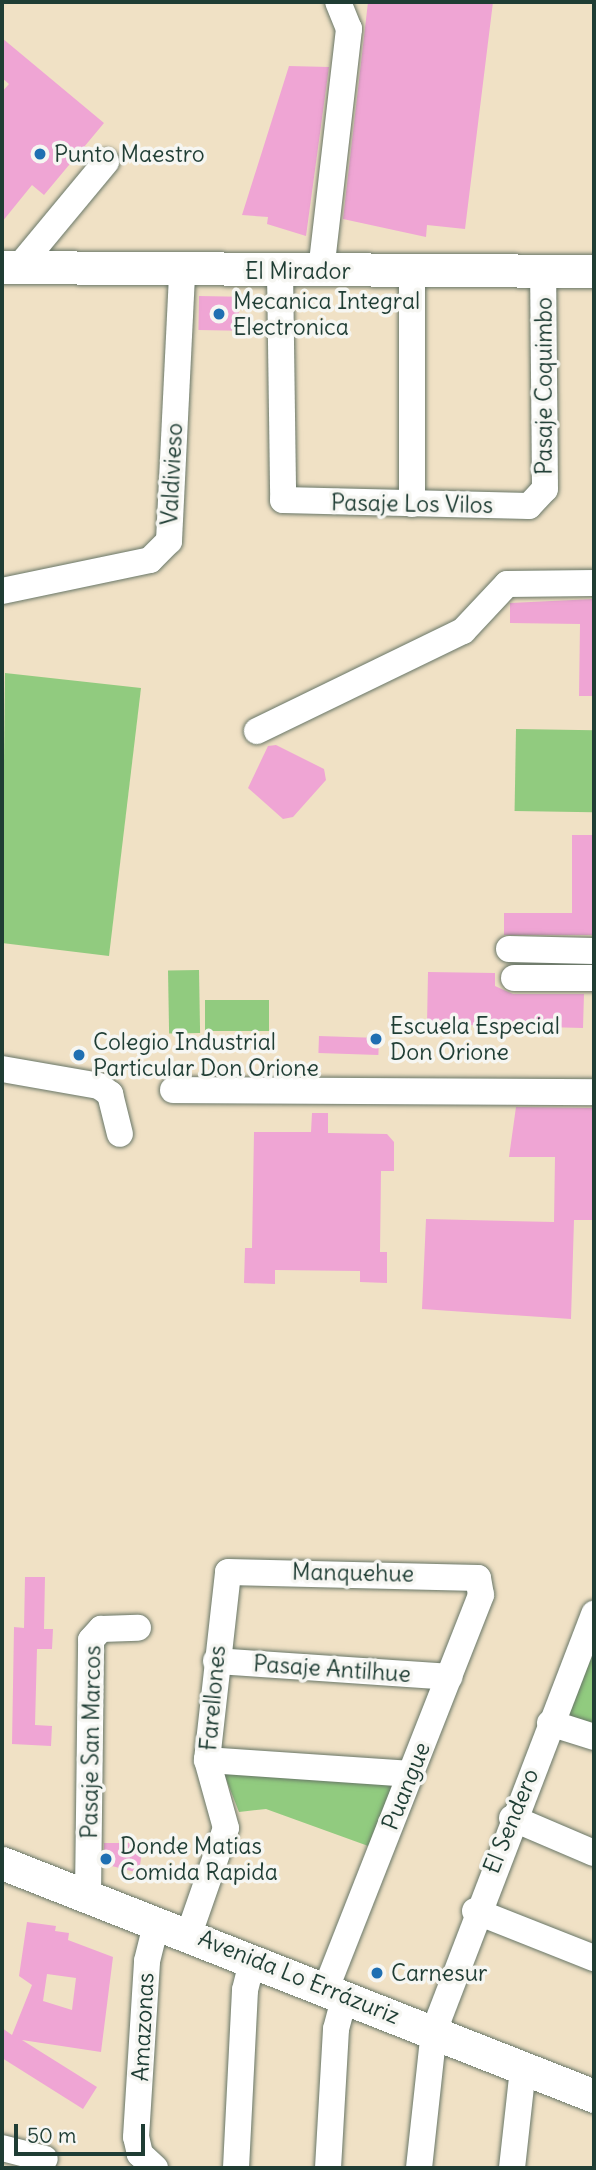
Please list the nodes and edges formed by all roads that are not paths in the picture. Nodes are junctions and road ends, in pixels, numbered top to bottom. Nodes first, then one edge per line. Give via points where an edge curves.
1 (338, 2) edge
2 (106, 162) dead end
3 (10, 268) edge
4 (182, 271) junction
5 (280, 271) junction
6 (321, 271) junction
7 (412, 271) junction
8 (543, 271) junction
9 (594, 271) edge
10 (540, 500) joint
11 (412, 504) junction
12 (594, 583) edge
13 (2, 591) edge
14 (257, 731) dead end
15 (509, 949) dead end
16 (594, 951) edge
17 (514, 978) dead end
18 (594, 978) edge
19 (2, 1069) edge
20 (173, 1090) dead end
21 (594, 1092) edge
22 (120, 1134) dead end
23 (225, 1578) joint
24 (482, 1583) joint
25 (594, 1614) edge
26 (138, 1628) dead end
27 (216, 1661) junction
28 (449, 1677) junction
29 (550, 1723) junction
30 (594, 1737) edge
31 (207, 1760) junction
32 (410, 1774) junction
33 (512, 1818) junction
34 (594, 1853) edge
35 (2, 1863) edge
36 (88, 1895) junction
37 (475, 1911) junction
38 (157, 1922) junction
39 (189, 1934) junction
40 (594, 1958) edge
41 (253, 1959) junction
42 (336, 1991) junction
43 (434, 2031) junction
44 (523, 2068) junction
45 (594, 2096) edge
46 (2, 2148) edge
47 (45, 2160) dead end
48 (155, 2168) edge
49 (236, 2168) edge
50 (328, 2168) edge
51 (419, 2168) edge
52 (512, 2168) edge

1 - 6 street via 349,29
2 - 3 street
3 - 4 main road, El Mirador
4 - 5 main road, El Mirador
4 - 13 street, Valdivieso via 169,541 150,560
5 - 6 main road, El Mirador
5 - 11 street, Pasaje Los Vilos via 284,500
6 - 7 main road, El Mirador
7 - 8 main road, El Mirador
7 - 11 street
8 - 9 main road, El Mirador
8 - 10 street, Pasaje Coquimbo via 545,489
10 - 11 street, Pasaje Los Vilos via 529,506
12 - 14 street via 507,584 463,631
15 - 16 street
17 - 18 street
19 - 22 street via 99,1086 110,1094
20 - 21 street
23 - 24 street, Manquehue via 235,1570 466,1575
23 - 27 street, Farellones
24 - 28 street, Puangue
25 - 29 street, El Sendero
26 - 36 street, Pasaje San Marcos via 101,1629 91,1640
27 - 28 street, Pasaje Antilhue
27 - 31 street, Farellones
28 - 32 street, Puangue
29 - 30 street
29 - 33 street, El Sendero
31 - 32 street
31 - 39 street, Farellones via 226,1828
32 - 42 street, Puangue
33 - 34 street
33 - 37 street, El Sendero
35 - 36 main road, Avenida Lo Errázuriz
36 - 38 main road, Avenida Lo Errázuriz
37 - 40 street
37 - 43 street, El Sendero
38 - 39 main road, Avenida Lo Errázuriz
38 - 48 street, Amazonas via 147,1961 136,2137 140,2154
39 - 41 main road, Avenida Lo Errázuriz
41 - 42 main road, Avenida Lo Errázuriz
41 - 49 street via 245,1990
42 - 43 main road, Avenida Lo Errázuriz
42 - 50 street, Puangue
43 - 44 main road, Avenida Lo Errázuriz
43 - 51 street, El Sendero
44 - 45 main road, Avenida Lo Errázuriz
44 - 52 street
46 - 47 street

